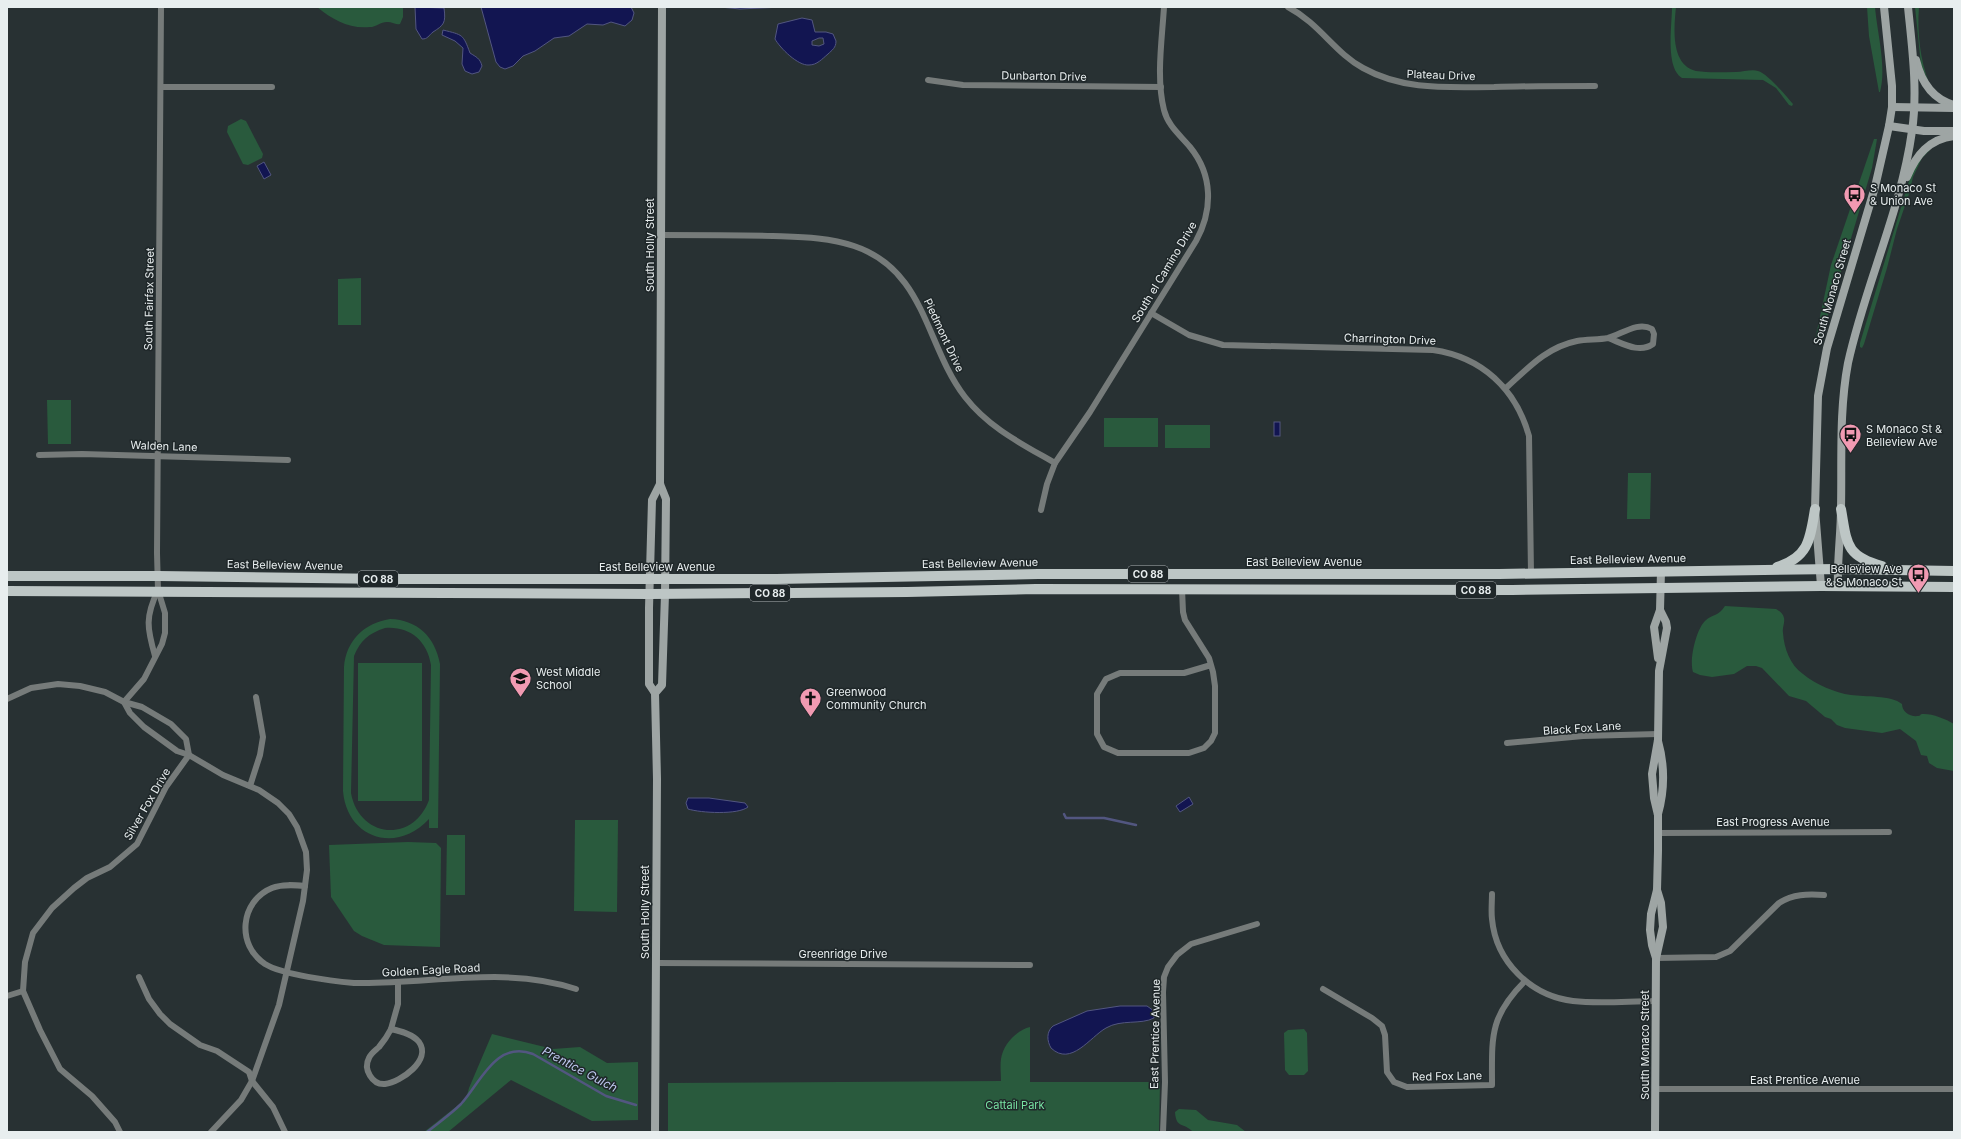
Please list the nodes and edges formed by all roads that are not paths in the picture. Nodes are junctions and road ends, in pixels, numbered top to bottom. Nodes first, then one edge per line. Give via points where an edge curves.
1 (161, 7) edge
2 (662, 7) edge
3 (1164, 7) edge
4 (1288, 7) edge
5 (1884, 7) edge
6 (1908, 7) edge
7 (1912, 48) junction
8 (928, 80) dead end
9 (1595, 86) dead end
10 (161, 87) junction
11 (272, 87) dead end
12 (1161, 87) junction
13 (1954, 105) edge
14 (1892, 107) junction
15 (1913, 108) junction
16 (1954, 108) edge
17 (1889, 126) junction
18 (1912, 129) junction
19 (1954, 131) edge
20 (1954, 136) edge
21 (1896, 204) junction
22 (661, 235) junction
23 (1151, 313) junction
24 (1608, 338) junction
25 (1506, 388) junction
26 (39, 455) dead end
27 (158, 456) junction
28 (288, 460) dead end
29 (1055, 463) junction
30 (660, 484) junction
31 (1816, 509) junction
32 (1841, 509) junction
33 (1040, 510) dead end
34 (1837, 569) junction
35 (1769, 570) junction
36 (1820, 570) junction
37 (1900, 570) junction
38 (1660, 571) junction
39 (1954, 571) edge
40 (1531, 573) junction
41 (7, 576) edge
42 (158, 576) junction
43 (650, 579) junction
44 (665, 579) junction
45 (1820, 586) junction
46 (1838, 586) junction
47 (1954, 587) edge
48 (1182, 589) junction
49 (1660, 589) junction
50 (7, 590) edge
51 (158, 590) junction
52 (650, 594) junction
53 (665, 594) junction
54 (1660, 610) junction
55 (155, 656) junction
56 (1211, 665) junction
57 (1659, 671) junction
58 (655, 692) junction
59 (256, 698) dead end
60 (7, 699) edge
61 (124, 702) junction
62 (1658, 737) junction
63 (1507, 743) dead end
64 (189, 755) junction
65 (250, 786) junction
66 (1658, 815) junction
67 (1889, 832) dead end
68 (1658, 833) junction
69 (305, 886) junction
70 (1657, 890) junction
71 (1492, 894) dead end
72 (1824, 895) dead end
73 (1257, 924) dead end
74 (1656, 958) junction
75 (656, 963) junction
76 (1030, 965) dead end
77 (287, 972) junction
78 (139, 977) dead end
79 (1525, 981) junction
80 (398, 982) junction
81 (576, 989) dead end
82 (1323, 989) dead end
83 (23, 991) junction
84 (7, 996) edge
85 (1656, 1001) junction
86 (391, 1029) junction
87 (252, 1081) junction
88 (1656, 1089) junction
89 (1954, 1089) edge
90 (120, 1132) edge
91 (211, 1132) edge
92 (285, 1132) edge
93 (655, 1132) edge
94 (1163, 1132) edge
95 (1655, 1132) edge

1 - 10 street, South Fairfax Street
2 - 22 street, South Holly Street
3 - 12 street, South el Camino Drive
4 - 9 street, Plateau Drive via 1316,25 1349,59 1392,81 1423,86
5 - 14 street, South Monaco Street via 1891,68
6 - 7 street
7 - 13 street via 1924,83 1935,95
7 - 15 street
8 - 12 street, Dunbarton Drive via 964,85
10 - 11 street
10 - 27 street, South Fairfax Street
12 - 23 street, South el Camino Drive via 1167,118 1197,157 1203,168 1209,195 1208,212 1202,230
14 - 15 street
14 - 17 street, South Monaco Street
15 - 16 street
15 - 18 street
17 - 18 street
17 - 31 street, South Monaco Street via 1875,187 1824,361 1816,422
18 - 19 street
18 - 21 street
20 - 21 street via 1934,142 1920,153
21 - 32 street via 1853,344 1845,382 1842,411
22 - 29 street, Piedmont Drive via 832,240 873,254 895,270 915,296 946,366 976,410 995,428
22 - 30 street, South Holly Street
23 - 25 street, Charrington Drive via 1189,335 1223,345 1448,352 1479,365
23 - 29 street, South el Camino Drive
24 - 24 street via 1643,348 1653,344 1654,334 1652,329 1641,326
24 - 25 street via 1577,341 1552,350 1541,356
25 - 40 street, Charrington Drive via 1520,410 1529,436
26 - 27 street, Walden Lane
27 - 28 street, Walden Lane
27 - 42 street, South Fairfax Street
29 - 33 street, South el Camino Drive
30 - 43 street, South Holly Street via 652,500
30 - 44 street, South Holly Street via 666,499
31 - 35 main road via 1810,538 1803,552 1792,562
31 - 36 street, South Monaco Street
32 - 34 street
32 - 37 main road via 1846,537 1853,552 1868,562
34 - 36 main road, East Belleview Avenue / CO 88
34 - 37 main road, East Belleview Avenue / CO 88
34 - 46 street
35 - 36 main road, East Belleview Avenue / CO 88
35 - 38 main road, East Belleview Avenue / CO 88
36 - 45 street, South Monaco Street
37 - 39 main road, East Belleview Avenue / CO 88
38 - 40 main road, East Belleview Avenue / CO 88
38 - 49 street, South Monaco Street
40 - 44 main road, East Belleview Avenue / CO 88 via 1038,574 817,579
41 - 42 main road, East Belleview Avenue / CO 88
42 - 43 main road, East Belleview Avenue / CO 88
42 - 51 street, South Fairfax Street
43 - 44 main road, East Belleview Avenue / CO 88
43 - 52 street, South Holly Street
44 - 53 street, South Holly Street
45 - 46 main road, CO 88
45 - 49 main road, CO 88
46 - 47 main road, CO 88
48 - 49 main road, CO 88
48 - 53 main road, CO 88
48 - 56 street via 1185,620
49 - 54 street, South Monaco Street
50 - 51 main road, CO 88
51 - 52 main road, CO 88
51 - 55 street via 149,613 149,632
51 - 55 street via 164,605 166,627 162,644
52 - 53 main road, CO 88
52 - 58 street, South Holly Street via 650,684
53 - 58 street, South Holly Street via 662,685
54 - 57 street, South Monaco Street via 1654,627
54 - 57 street, South Monaco Street via 1667,628
55 - 61 street via 144,679
56 - 56 street via 1215,686 1215,733 1211,742 1204,748 1189,753 1118,752 1104,747 1097,734 1097,694 1106,679 1120,674 1184,673
57 - 62 street, South Monaco Street
58 - 75 street, South Holly Street
59 - 65 street via 263,737
60 - 61 street via 31,688 68,684 105,692
61 - 64 street via 130,713 144,727 177,751
61 - 64 street via 142,707 176,728 186,739
62 - 63 street, Black Fox Lane via 1583,736
62 - 66 street, South Monaco Street via 1652,774
62 - 66 street, South Monaco Street via 1664,778
64 - 65 street via 223,775
64 - 83 street, Silver Fox Drive via 166,787 137,844 110,867 87,878 52,908 34,934 25,962
65 - 69 street via 269,795 289,814 297,827 306,856
66 - 68 street, South Monaco Street
67 - 68 street, East Progress Avenue
68 - 70 street, South Monaco Street
69 - 77 street
69 - 77 street, Golden Eagle Road via 282,885 262,893 250,906 245,921 245,935 258,958 271,967
70 - 74 street, South Monaco Street via 1663,927
70 - 74 street, South Monaco Street via 1650,922
71 - 79 street via 1492,919 1496,940 1508,961
72 - 74 street via 1803,894 1786,898 1724,955
73 - 94 street, East Prentice Avenue via 1191,944 1176,955 1168,967 1163,992
74 - 85 street, South Monaco Street
75 - 76 street, Greenridge Drive
75 - 93 street, South Holly Street
77 - 80 street, Golden Eagle Road via 336,981 373,984
77 - 87 street via 279,1004
78 - 87 street via 149,999 170,1024 200,1045 243,1067 249,1072
79 - 82 street, Red Fox Lane via 1506,1002 1495,1026 1492,1042 1492,1085 1407,1087 1394,1082 1389,1077 1386,1066 1385,1035 1382,1026
79 - 85 street via 1550,996 1573,1001
80 - 81 street, Golden Eagle Road via 496,977 535,980
80 - 86 street via 398,1004
83 - 84 street
83 - 90 street, Silver Fox Drive via 60,1069 92,1096 115,1122
85 - 88 street, South Monaco Street
86 - 86 street via 382,1044 370,1056 367,1065 368,1073 382,1083 391,1082 410,1072 421,1058 422,1051 415,1038
87 - 91 street via 241,1100
87 - 92 street via 273,1107
88 - 89 street, East Prentice Avenue
88 - 95 street, South Monaco Street

